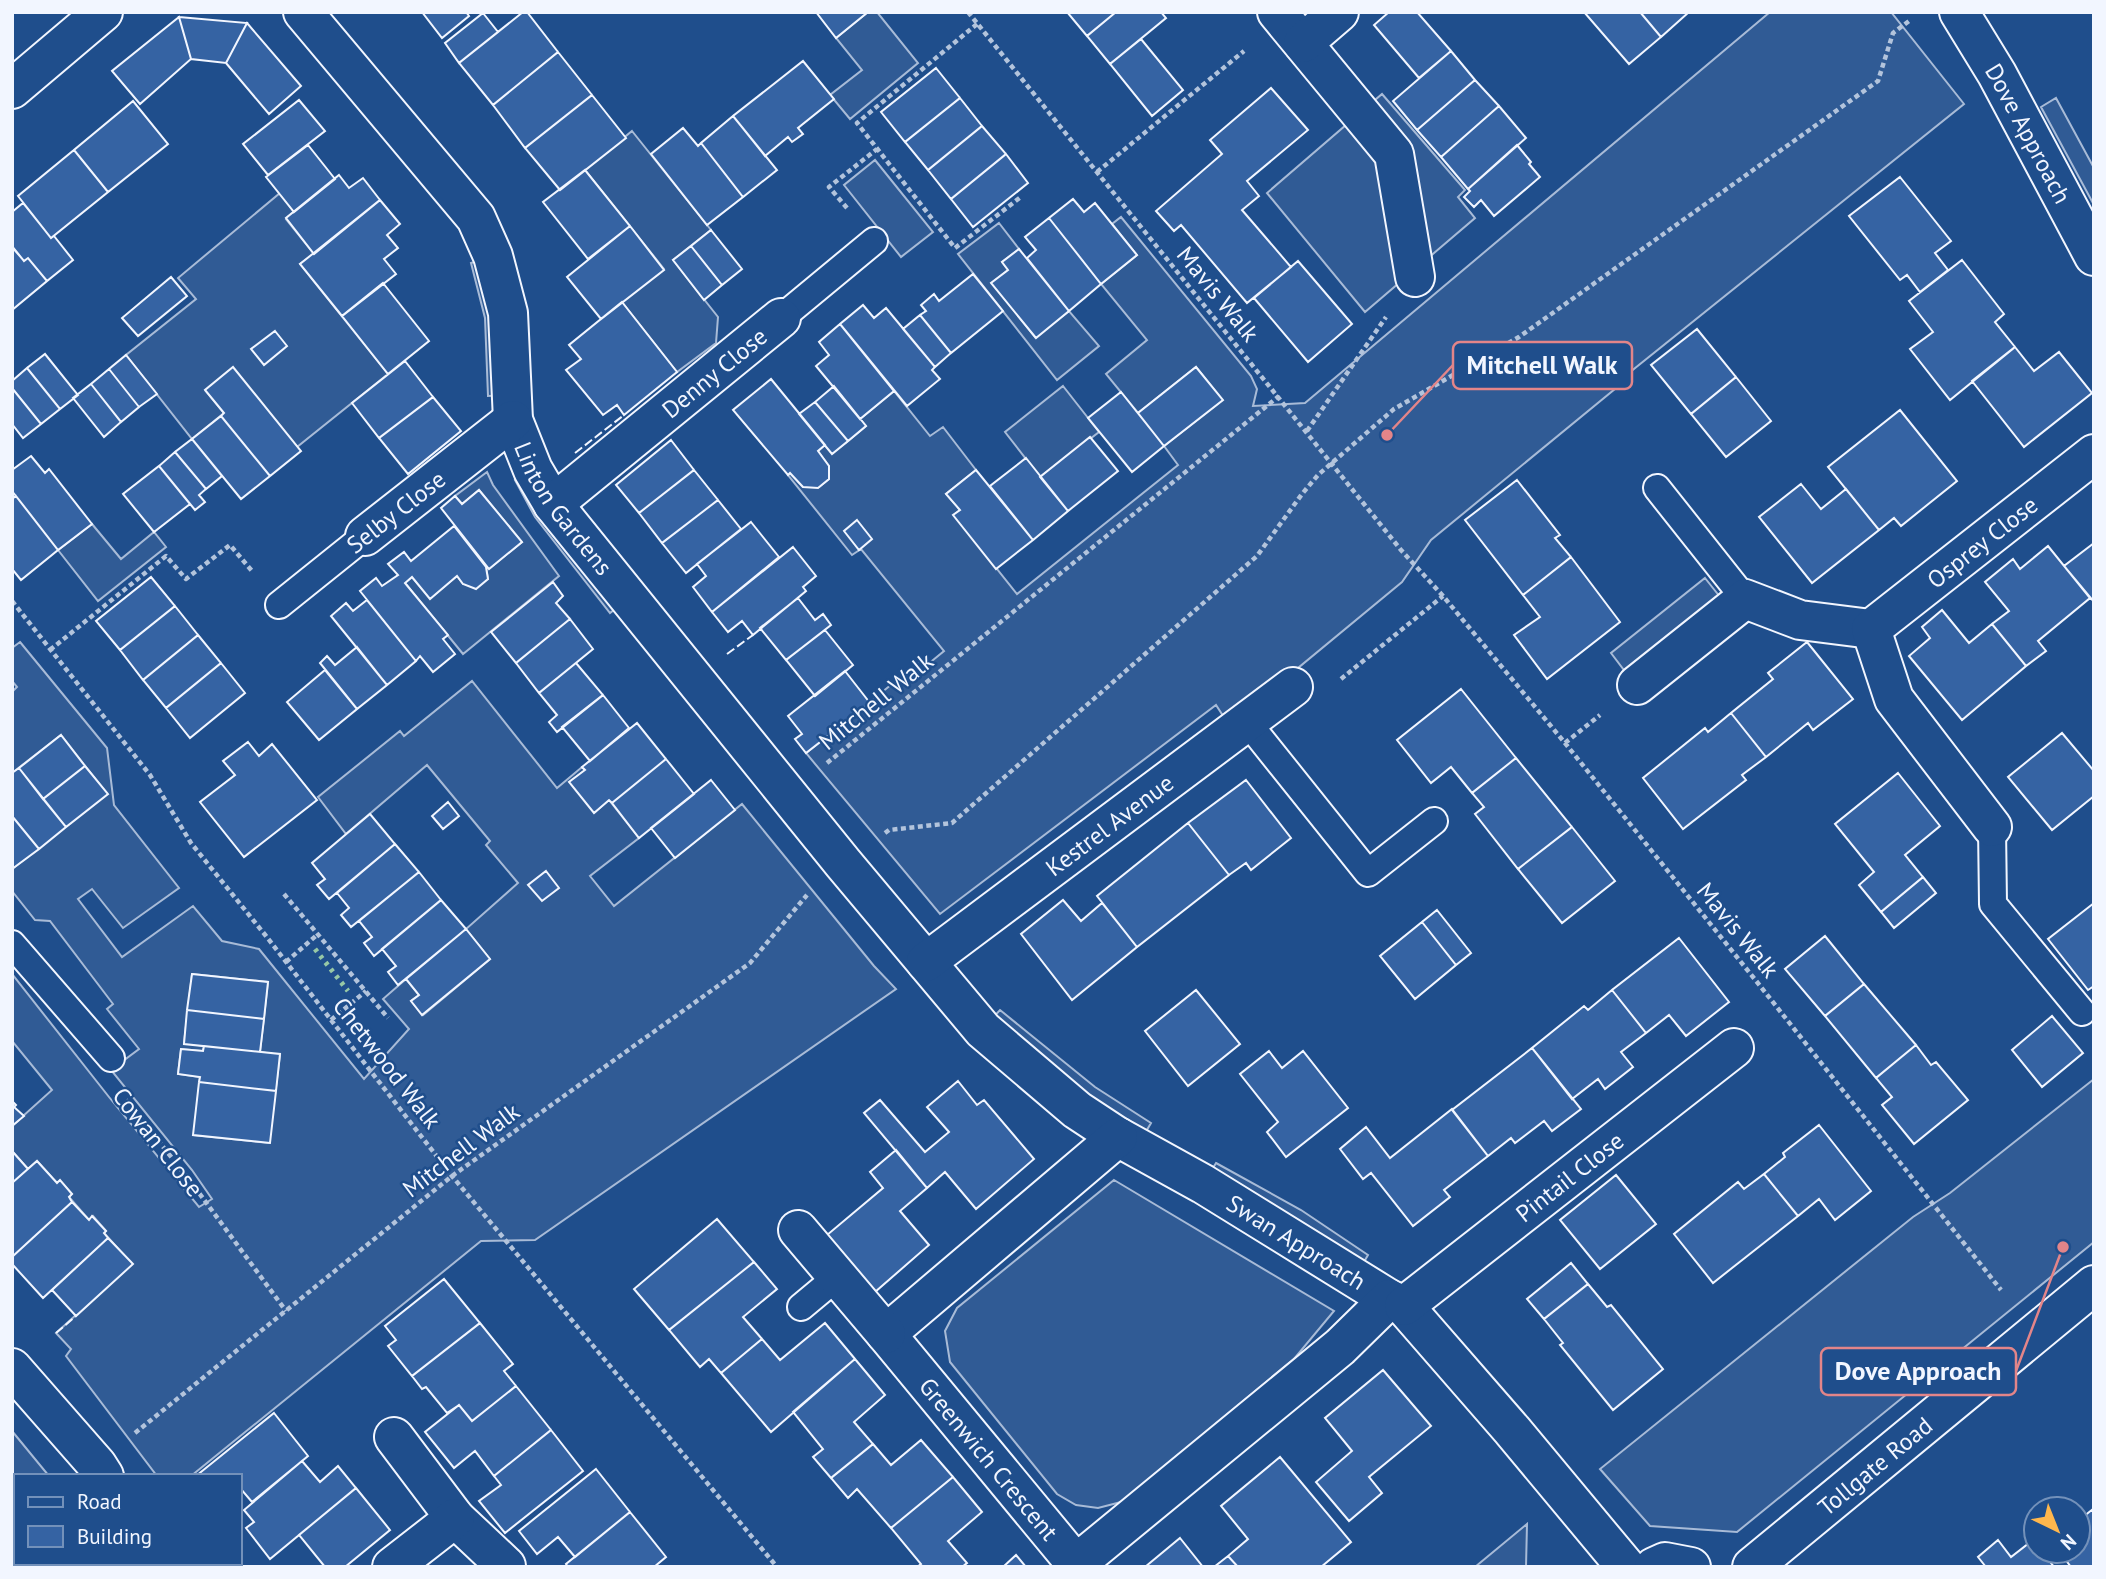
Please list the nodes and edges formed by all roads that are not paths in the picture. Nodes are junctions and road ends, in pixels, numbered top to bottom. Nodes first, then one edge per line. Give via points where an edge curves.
1 (103, 12) edge
2 (303, 12) edge
3 (1339, 12) edge
4 (1959, 12) edge
5 (1287, 25) edge
6 (12, 89) edge
7 (874, 242) road end
8 (2094, 256) edge
9 (1416, 277) road end
10 (781, 318) joint
11 (513, 420) junction
12 (2094, 454) edge
13 (1657, 488) dead end
14 (553, 504) junction
15 (365, 536) joint
16 (1745, 599) junction
17 (279, 605) road end
18 (1871, 629) junction
19 (1637, 685) dead end
20 (1293, 687) road end
21 (1248, 723) junction
22 (1434, 821) dead end
23 (1992, 827) joint
24 (12, 944) edge
25 (926, 962) junction
26 (2082, 1012) dead end
27 (1734, 1048) dead end
28 (111, 1058) road end
29 (1118, 1137) junction
30 (798, 1230) dead end
31 (837, 1277) junction
32 (2094, 1285) edge
33 (1397, 1302) junction
34 (801, 1307) dead end
35 (886, 1334) junction
36 (12, 1368) edge
37 (394, 1437) dead end
38 (103, 1474) edge
39 (455, 1518) junction
40 (506, 1566) edge
41 (1077, 1566) edge
42 (392, 1567) edge
43 (1626, 1567) edge
44 (1654, 1567) edge
45 (1692, 1567) edge
46 (1752, 1567) edge

1 - 6 street
2 - 11 street, Linton Gardens via 476,218 493,256 508,313
3 - 5 street
4 - 8 street, Dove Approach
5 - 9 street via 1394,154
7 - 10 lane, Denny Close
10 - 14 street, Denny Close
11 - 14 street, Linton Gardens
11 - 15 street, Selby Close
12 - 18 street, Osprey Close
13 - 16 lane
14 - 25 street, Linton Gardens
15 - 17 lane, Selby Close
16 - 18 street via 1800,620
16 - 19 street
18 - 23 street via 1894,699
20 - 21 street, Kestrel Avenue
21 - 22 lane via 1368,873
21 - 25 street, Kestrel Avenue
23 - 26 lane via 1993,904
24 - 28 lane, Cowan Close
25 - 29 street, Swan Approach via 983,1030 1077,1110
27 - 33 street, Pintail Close
29 - 33 street, Swan Approach
29 - 35 street
30 - 31 street, Greenwich Crescent
31 - 34 lane
31 - 35 street, Greenwich Crescent
32 - 46 street, Tollgate Road
33 - 41 street, Greenwich Crescent
33 - 43 street, Swan Approach
35 - 41 street, Greenwich Crescent
36 - 38 street
37 - 39 street
39 - 40 street
39 - 42 street
44 - 45 street via 1665,1562

